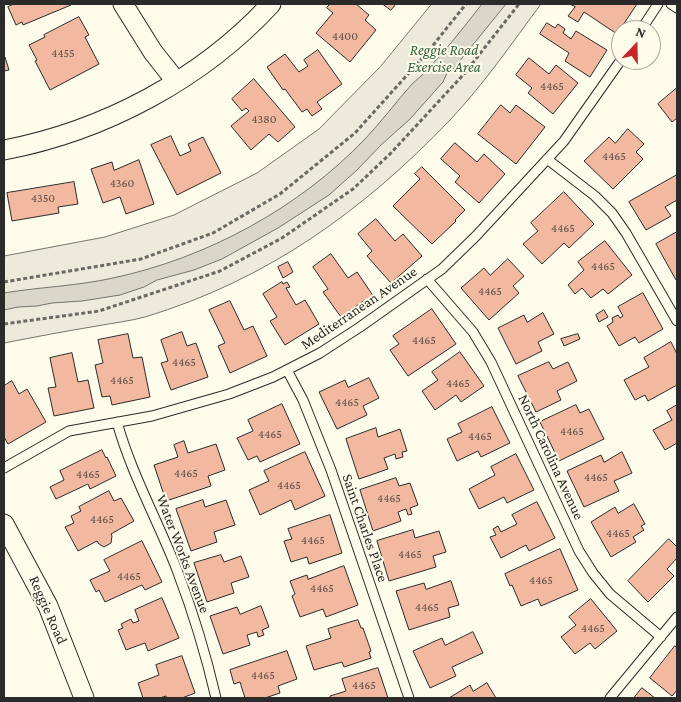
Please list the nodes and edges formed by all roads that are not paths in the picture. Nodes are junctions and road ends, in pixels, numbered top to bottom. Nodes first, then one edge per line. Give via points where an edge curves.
1 (123, 4) edge
2 (271, 4) edge
3 (658, 4) edge
4 (671, 4) edge
5 (677, 8) edge
6 (648, 20) edge
7 (614, 70) edge
8 (176, 81) junction
9 (4, 150) edge
10 (547, 159) junction
11 (427, 280) junction
12 (677, 321) edge
13 (287, 370) junction
14 (117, 422) junction
15 (4, 468) edge
16 (4, 525) edge
17 (677, 617) edge
18 (660, 637) junction
19 (84, 698) edge
20 (216, 698) edge
21 (409, 698) edge
22 (610, 698) edge

1 - 8 street via 153,52
2 - 8 street via 235,38
3 - 6 lane
4 - 5 lane
7 - 10 lane, Mediterranean Avenue via 564,141
8 - 9 street via 120,113 71,132
10 - 11 lane, Mediterranean Avenue via 476,236
10 - 12 lane via 612,213
11 - 13 lane, Mediterranean Avenue via 320,353
11 - 18 lane, North Carolina Avenue via 473,332 491,362 579,551 593,573 610,594
13 - 14 lane, Mediterranean Avenue via 184,408
13 - 21 lane, Saint Charles Place via 303,400 331,470
14 - 15 lane, Mediterranean Avenue via 68,431
14 - 20 lane, Water Works Avenue via 177,570
16 - 19 street, Reggie Road via 48,606
17 - 18 lane
18 - 22 lane

